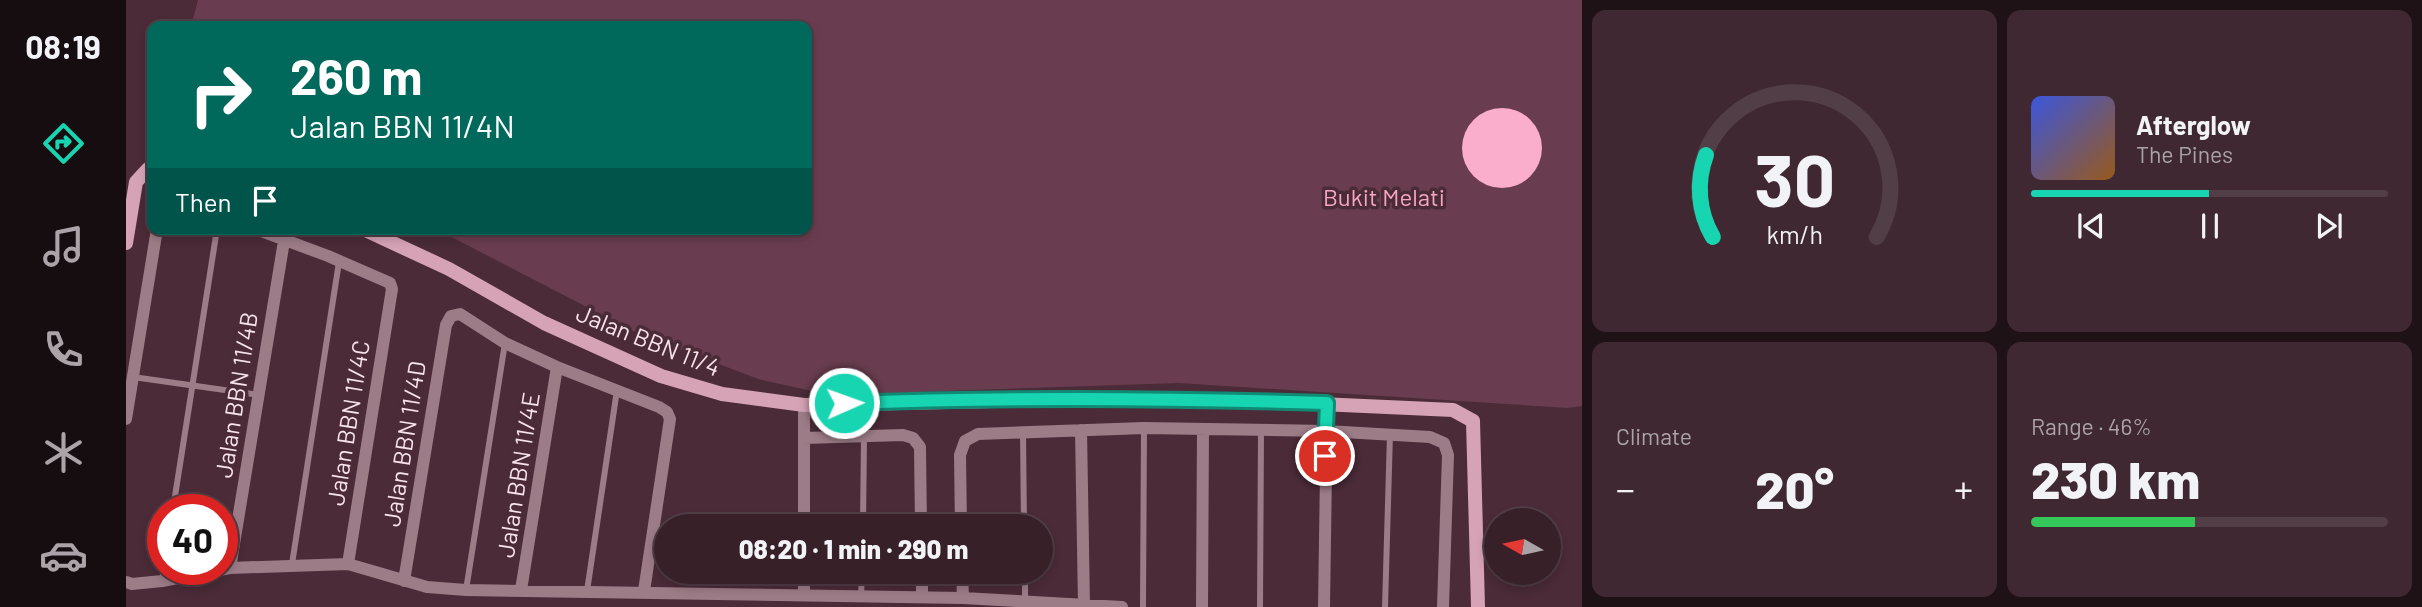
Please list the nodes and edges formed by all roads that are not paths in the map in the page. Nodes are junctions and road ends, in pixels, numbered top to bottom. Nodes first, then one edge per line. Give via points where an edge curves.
1 (147, 170) edge
2 (156, 235) edge
3 (216, 235) edge
4 (285, 235) edge
5 (287, 235) edge
6 (376, 235) edge
7 (126, 243) edge
8 (339, 261) junction
9 (505, 343) junction
10 (557, 367) junction
11 (133, 377) junction
12 (193, 386) junction
13 (617, 390) junction
14 (258, 395) junction
15 (1327, 403) junction
16 (804, 405) junction
17 (126, 419) edge
18 (1144, 428) junction
19 (1203, 429) junction
20 (1081, 430) junction
21 (1261, 430) junction
22 (1023, 431) junction
23 (1326, 431) junction
24 (1390, 434) junction
25 (864, 436) junction
26 (804, 438) junction
27 (175, 494) edge
28 (804, 514) edge
29 (863, 514) edge
30 (921, 514) edge
31 (961, 514) edge
32 (1024, 514) edge
33 (238, 519) edge
34 (292, 564) junction
35 (348, 564) junction
36 (238, 567) edge
37 (147, 580) edge
38 (404, 581) junction
39 (126, 582) edge
40 (804, 584) edge
41 (862, 584) edge
42 (922, 584) edge
43 (962, 584) edge
44 (1025, 584) edge
45 (467, 590) junction
46 (522, 590) junction
47 (587, 591) junction
48 (644, 591) junction
49 (804, 594) junction
50 (862, 596) junction
51 (922, 597) junction
52 (963, 598) junction
53 (1025, 602) junction
54 (1478, 603) edge
55 (1084, 605) junction
56 (1122, 607) edge
57 (1143, 607) edge
58 (1202, 607) edge
59 (1260, 607) edge
60 (1324, 607) edge
61 (1385, 607) edge
62 (1443, 607) edge

1 - 7 street via 136,182
2 - 11 street
3 - 12 lane
4 - 14 street, Jalan BBN 11/4B
5 - 8 street
6 - 16 street, Jalan BBN 11/4 via 544,323 661,376 722,394
8 - 34 lane
8 - 35 street, Jalan BBN 11/4C via 386,280 392,289
9 - 10 street
9 - 38 street, Jalan BBN 11/4D via 460,314 451,316 446,325
9 - 45 lane
10 - 13 street
10 - 46 street, Jalan BBN 11/4E
11 - 12 lane
11 - 17 street
12 - 14 lane
12 - 27 lane
13 - 47 lane
13 - 48 street via 659,407 670,419
14 - 33 street, Jalan BBN 11/4B
15 - 16 street, Jalan BBN 11/4 via 1085,399
15 - 23 street
15 - 54 street, Jalan BBN 11/4 via 1453,410 1473,421
16 - 26 street
18 - 19 street
18 - 20 street
18 - 57 lane
19 - 21 street
19 - 58 street
20 - 22 street
20 - 55 street
21 - 23 street
21 - 59 lane
22 - 31 street via 978,434 965,441 960,455
22 - 32 lane
23 - 24 street
23 - 60 street
24 - 61 lane
24 - 62 street via 1430,437 1444,443 1448,455
25 - 26 street
25 - 29 lane
25 - 30 street via 902,435 913,438 920,447
26 - 28 street
34 - 35 street
34 - 36 street
35 - 38 street
37 - 39 street
38 - 45 street
40 - 49 street
41 - 50 lane
42 - 51 street
43 - 52 street
44 - 53 lane
45 - 46 street
46 - 47 street
47 - 48 street
48 - 49 street
49 - 50 street
50 - 51 street
51 - 52 street
52 - 53 street
53 - 55 street
55 - 56 street

